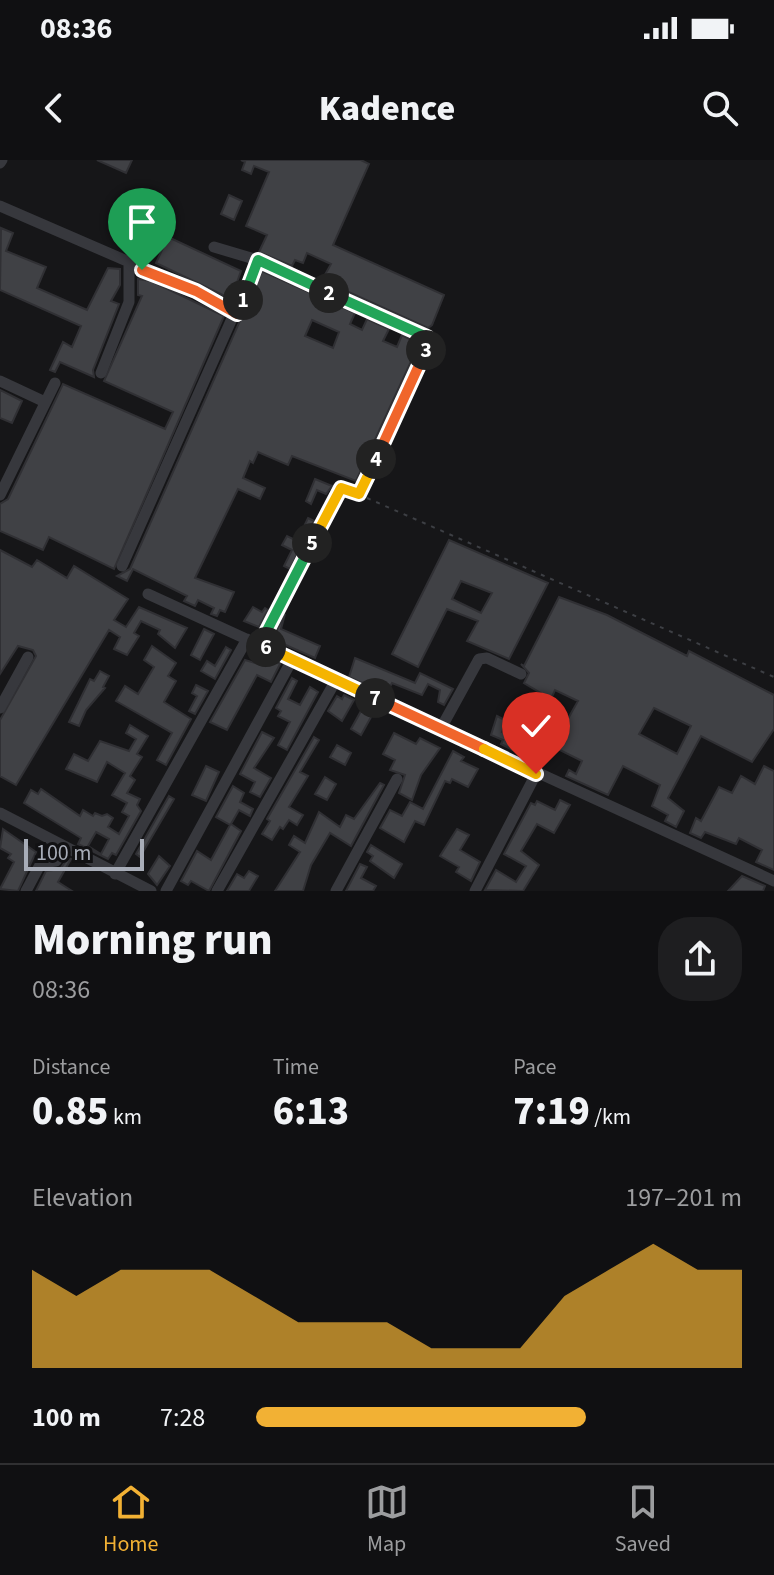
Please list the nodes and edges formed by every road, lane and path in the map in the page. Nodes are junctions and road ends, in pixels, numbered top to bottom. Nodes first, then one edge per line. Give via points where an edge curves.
1 (0, 206) edge
2 (214, 247) dead end
3 (258, 260) junction
4 (129, 265) junction
5 (237, 314) junction
6 (101, 373) dead end
7 (0, 381) edge
8 (55, 383) dead end
9 (45, 402) junction
10 (359, 494) junction
11 (0, 495) edge
12 (122, 566) dead end
13 (148, 594) dead end
14 (247, 639) junction
15 (260, 644) junction
16 (28, 657) dead end
17 (292, 660) junction
18 (521, 674) dead end
19 (774, 677) edge
20 (336, 680) junction
21 (1, 702) edge
22 (440, 730) junction
23 (536, 774) junction
24 (397, 779) dead end
25 (0, 813) edge
26 (65, 848) junction
27 (774, 881) edge
28 (121, 882) edge
29 (26, 891) edge
30 (151, 891) edge
31 (166, 891) edge
32 (217, 891) edge
33 (336, 891) edge
34 (475, 891) edge

1 - 4 street
2 - 3 street
3 - 5 street
3 - 10 street via 428,339
4 - 5 street via 196,291
4 - 6 street via 129,302
5 - 12 street
7 - 9 street
8 - 9 street
9 - 11 street
10 - 15 street via 341,488
10 - 19 path
13 - 14 street
14 - 15 street
14 - 28 street
15 - 17 street
16 - 21 street
17 - 20 street
17 - 31 street
18 - 22 street via 479,659
20 - 22 street
20 - 32 street
22 - 23 street
23 - 27 street
23 - 34 street
24 - 33 street
25 - 26 street
26 - 28 street
26 - 29 street via 56,861 41,863
28 - 30 street

